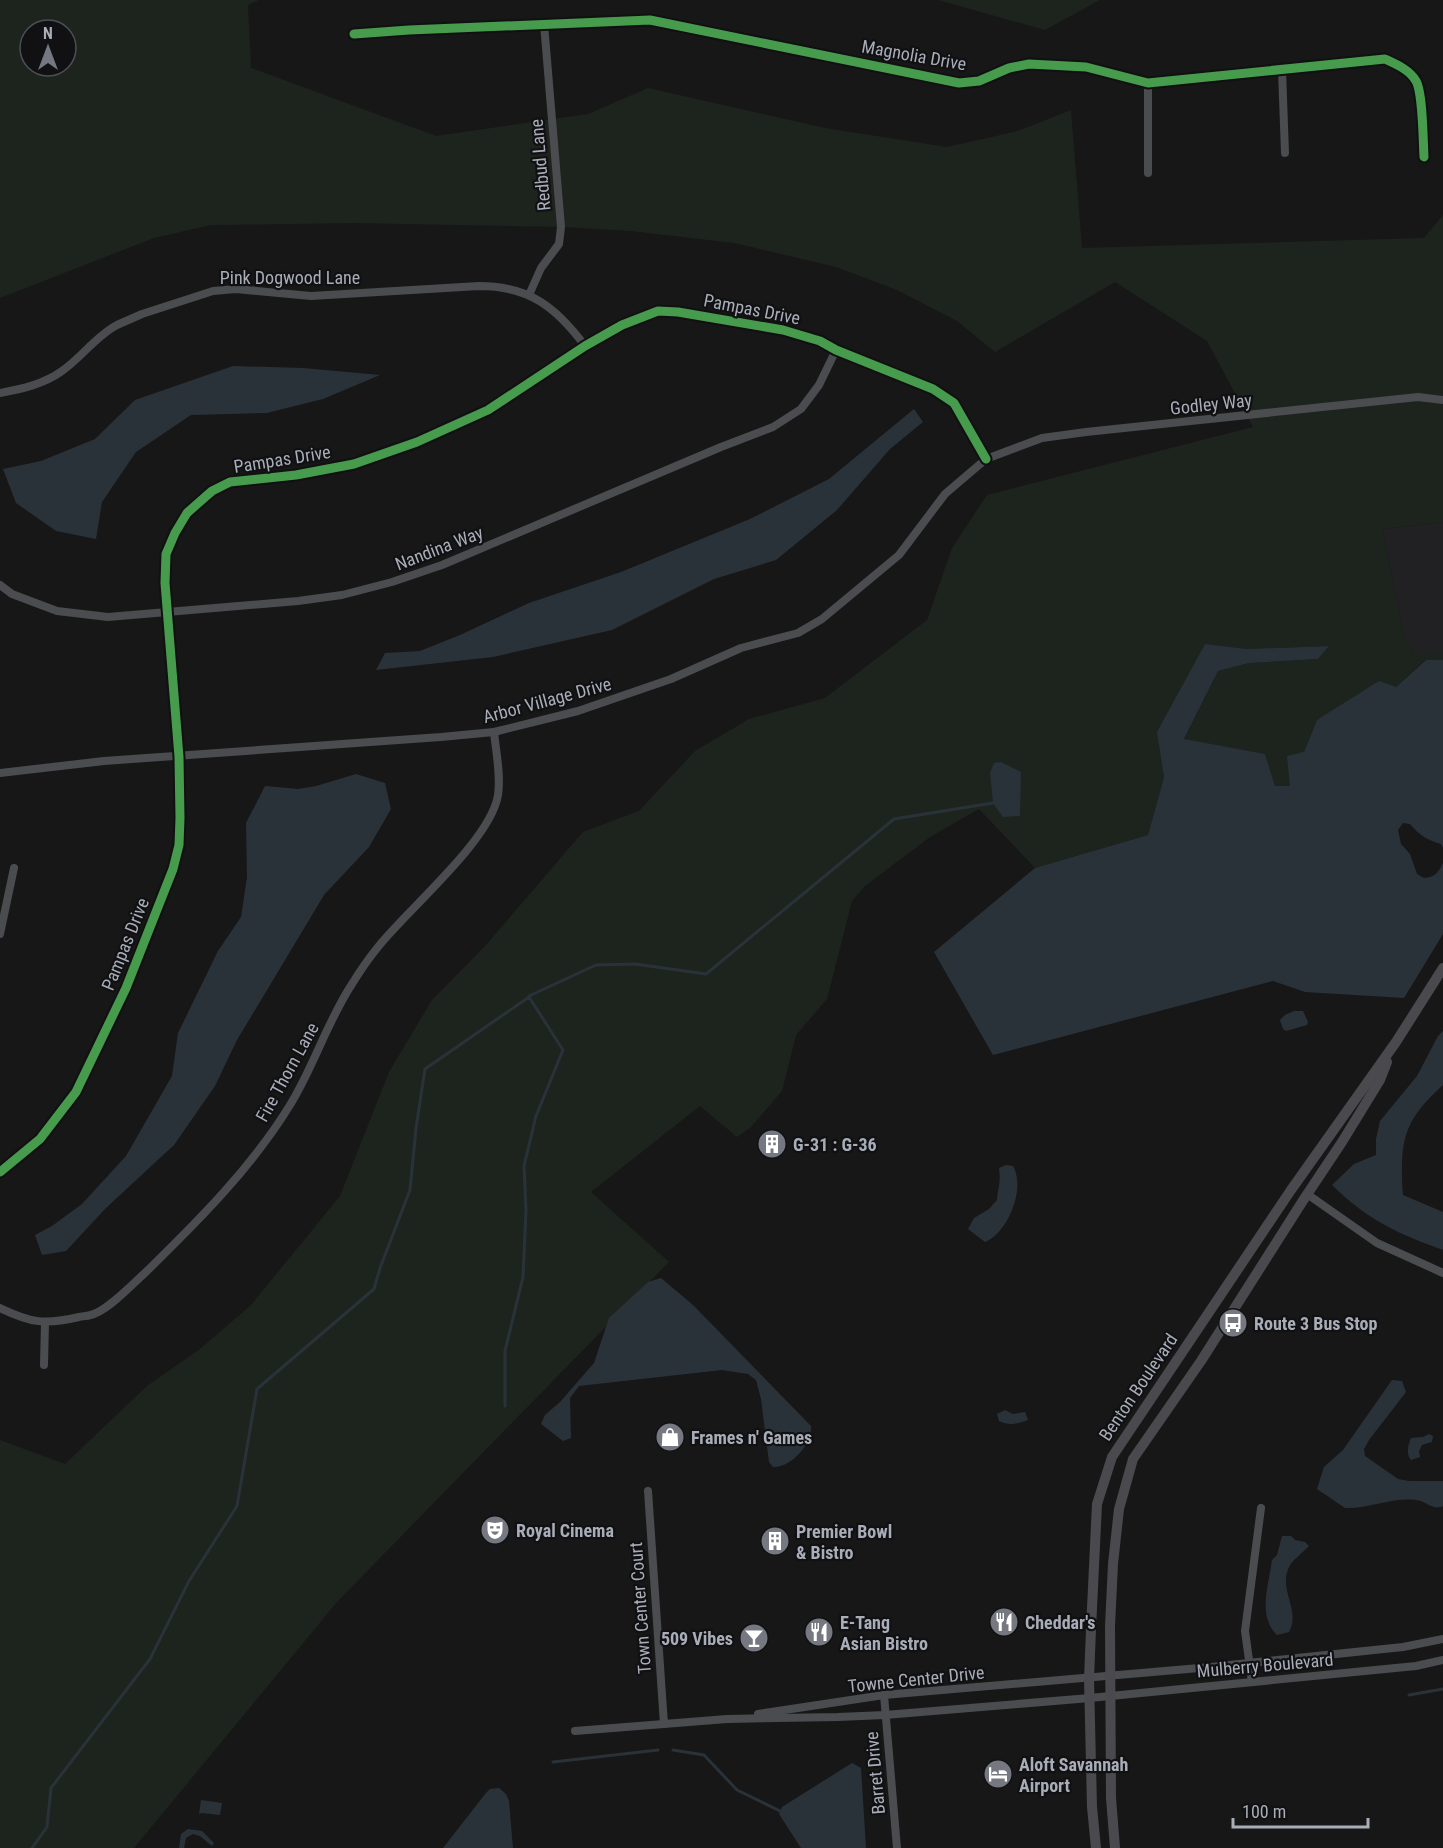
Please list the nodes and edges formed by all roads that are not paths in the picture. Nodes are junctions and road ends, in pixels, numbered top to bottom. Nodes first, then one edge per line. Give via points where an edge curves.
1 (544, 24) junction
2 (354, 34) dead end
3 (1282, 70) junction
4 (1148, 83) junction
5 (1285, 153) dead end
6 (1424, 157) dead end
7 (1148, 173) dead end
8 (529, 295) junction
9 (585, 346) junction
10 (836, 350) junction
11 (0, 393) edge
12 (1443, 400) edge
13 (986, 459) junction
14 (0, 585) edge
15 (167, 612) junction
16 (494, 732) junction
17 (178, 757) junction
18 (0, 773) edge
19 (14, 868) dead end
20 (0, 934) edge
21 (1443, 968) edge
22 (1396, 1042) junction
23 (0, 1172) edge
24 (1307, 1194) junction
25 (1443, 1272) edge
26 (0, 1308) edge
27 (45, 1322) junction
28 (44, 1365) dead end
29 (648, 1491) dead end
30 (1262, 1508) dead end
31 (1443, 1639) edge
32 (1443, 1660) edge
33 (1250, 1663) junction
34 (1109, 1677) junction
35 (1089, 1679) junction
36 (1252, 1682) junction
37 (884, 1695) junction
38 (1109, 1696) junction
39 (1090, 1698) junction
40 (885, 1714) junction
41 (727, 1719) junction
42 (664, 1724) junction
43 (575, 1731) dead end
44 (897, 1848) edge
45 (1096, 1848) edge
46 (1115, 1848) edge

1 - 2 street, Magnolia Drive
1 - 4 street, Magnolia Drive via 650,20 959,83 980,81 1029,64 1086,68
1 - 8 street, Redbud Lane via 561,227 559,244 541,268
3 - 4 street, Magnolia Drive
3 - 5 street
3 - 6 street, Magnolia Drive via 1385,59 1402,66 1417,81
4 - 7 street
8 - 9 street, Pink Dogwood Lane via 566,321
8 - 11 street, Pink Dogwood Lane via 488,286 311,296 236,289 213,291 117,325 64,370 37,384
9 - 10 street, Pampas Drive via 622,325 658,311 673,311 783,330
9 - 15 street, Pampas Drive via 488,410 417,442 354,464 296,476 230,482 212,491 187,513 166,554
10 - 13 street, Pampas Drive via 933,390 954,403
10 - 15 street, Nandina Way via 819,385 801,409 773,427 442,565 342,595
12 - 13 street, Godley Way via 1418,397 1042,438
13 - 16 street, Arbor Village Drive via 945,494 899,555 822,620 798,633 741,648 671,679 578,711
14 - 15 street, Nandina Way via 12,594 57,611 108,617
15 - 17 street, Pampas Drive
16 - 17 street, Arbor Village Drive
16 - 27 street, Fire Thorn Lane via 498,795 489,820 378,946 347,993 290,1105 259,1150 195,1224 123,1293 98,1313
17 - 18 street, Arbor Village Drive
17 - 23 street, Pampas Drive via 178,851 126,988 76,1092 40,1139
19 - 20 street
21 - 22 street, Benton Boulevard
22 - 24 street, Benton Boulevard via 1380,1080
22 - 35 street, Benton Boulevard via 1112,1456 1097,1504
24 - 25 street via 1377,1243
24 - 34 street, Benton Boulevard via 1201,1361 1133,1459 1119,1509
26 - 27 street, Fire Thorn Lane via 17,1317
27 - 28 street
29 - 42 street, Town Center Court
30 - 33 street via 1245,1631
31 - 33 street, Mulberry Boulevard via 1403,1647
32 - 36 street, Mulberry Boulevard
33 - 34 street, Mulberry Boulevard
33 - 36 street
34 - 35 street, Towne Center Drive
34 - 38 street, Benton Boulevard
35 - 37 street, Towne Center Drive
35 - 39 street, Benton Boulevard
36 - 38 street, Mulberry Boulevard
37 - 40 street, Barret Drive
37 - 41 street, Towne Center Drive
38 - 39 street, Mulberry Boulevard
38 - 46 street, Benton Boulevard
39 - 40 street, Towne Center Drive
39 - 45 street, Benton Boulevard
40 - 41 street, Towne Center Drive
40 - 44 street, Barret Drive
41 - 42 street, Towne Center Drive
42 - 43 street, Towne Center Drive

